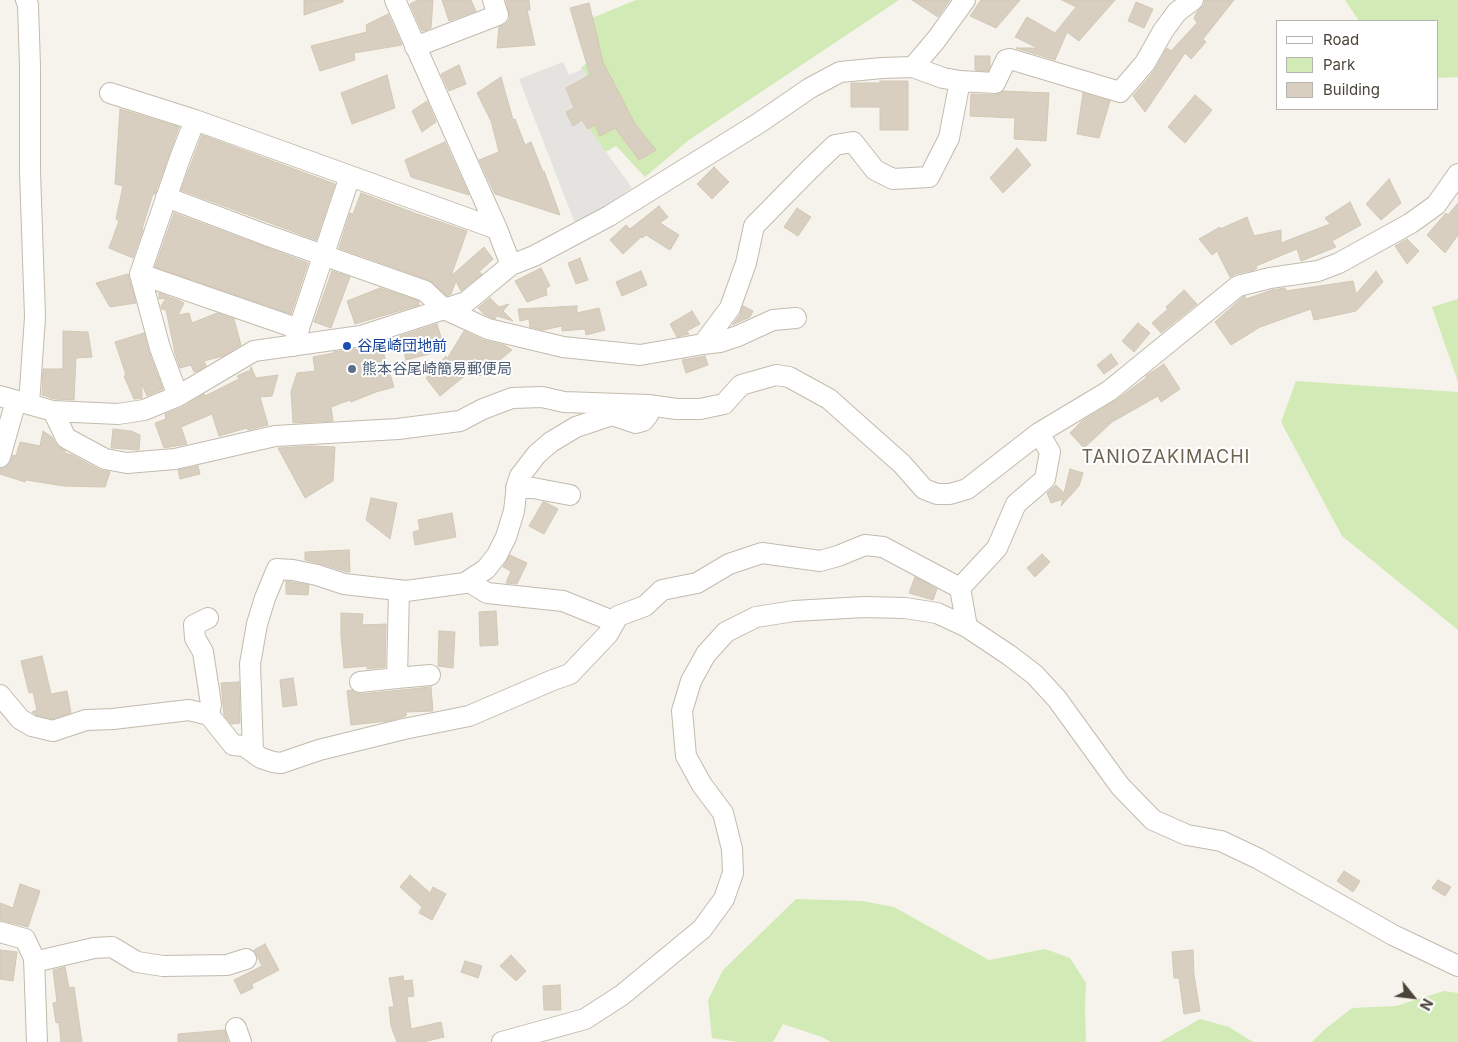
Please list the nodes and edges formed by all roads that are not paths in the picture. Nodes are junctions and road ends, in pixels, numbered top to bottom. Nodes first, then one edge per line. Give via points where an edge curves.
1 (395, 0) edge
2 (493, 0) edge
3 (965, 0) edge
4 (1193, 0) edge
5 (27, 3) edge
6 (415, 47) junction
7 (913, 67) junction
8 (960, 81) junction
9 (110, 93) dead end
10 (195, 120) junction
11 (1458, 174) edge
12 (350, 176) junction
13 (166, 197) junction
14 (497, 229) junction
15 (323, 256) junction
16 (511, 265) junction
17 (140, 274) junction
18 (444, 309) junction
19 (796, 318) dead end
20 (296, 337) junction
21 (703, 344) junction
22 (178, 396) junction
23 (15, 400) edge
24 (648, 404) junction
25 (53, 411) junction
26 (1039, 433) junction
27 (1, 447) edge
28 (516, 488) junction
29 (570, 496) dead end
30 (470, 580) junction
31 (960, 588) junction
32 (400, 590) junction
33 (208, 618) dead end
34 (615, 622) junction
35 (967, 627) junction
36 (430, 674) dead end
37 (397, 678) junction
38 (360, 682) dead end
39 (0, 695) edge
40 (208, 715) junction
41 (253, 752) junction
42 (0, 932) edge
43 (246, 959) dead end
44 (34, 962) junction
45 (1458, 966) edge
46 (37, 1042) edge
47 (502, 1042) edge

1 - 6 street
2 - 6 street via 498,15
3 - 7 street
4 - 8 street via 1177,12 1162,31 1145,63 1120,92 1010,59 1006,60 995,83
5 - 23 street via 35,317
6 - 14 street
7 - 8 street
7 - 16 street via 840,72 608,216
8 - 21 street via 949,138 929,177 893,179 875,170 853,142 835,146 754,226 746,263 730,308
9 - 10 street
10 - 12 street
10 - 13 street
11 - 26 street via 1436,205 1340,263 1318,271 1238,286 1109,391
12 - 14 street
12 - 15 street
13 - 15 street
13 - 17 street
14 - 16 street
15 - 18 street via 425,291
15 - 20 street
16 - 18 street via 466,302
17 - 20 street
17 - 22 street via 160,348
18 - 20 street via 361,336
18 - 21 street via 488,329 563,347 640,355
19 - 21 street via 773,320 738,336
20 - 22 street via 254,351
22 - 25 street via 144,410 118,414
23 - 25 street
23 - 27 street
24 - 25 street via 512,398 460,421 398,429 275,436 175,459 127,463 105,459 66,438
24 - 26 street via 700,409 724,404 741,385 776,375 789,377 829,399 902,464 924,489 937,494 967,489
24 - 28 street via 648,415 643,421 636,423 612,415 576,427 551,442 520,476
26 - 31 street via 1050,452 1045,479 1016,504 997,548
28 - 29 street
28 - 30 street via 514,511 497,556
30 - 32 street
30 - 34 street via 487,593 563,601
31 - 34 street via 883,547 865,545 820,561 762,553 729,564 697,583 662,590 645,606 618,616
31 - 35 street
32 - 37 street
32 - 41 street via 344,584 317,574 277,569 257,624 250,664
33 - 40 street via 194,625 195,638 203,652 211,704
34 - 41 street via 608,634 570,674 469,716 280,762 261,758
35 - 45 street via 1035,675 1057,699 1120,786 1153,820 1186,835 1221,842 1259,859 1393,935
35 - 47 street via 937,613 864,607 756,617 726,632 706,654 690,681 682,711 686,756 723,813 732,849 733,873 724,899 702,929 622,995 585,1020
36 - 37 street
37 - 38 street
39 - 40 street via 20,719 53,731 86,720 189,710
40 - 41 street via 233,745 244,746
42 - 44 street via 25,939
43 - 44 street via 227,966 163,966 137,962 112,947
44 - 46 street

